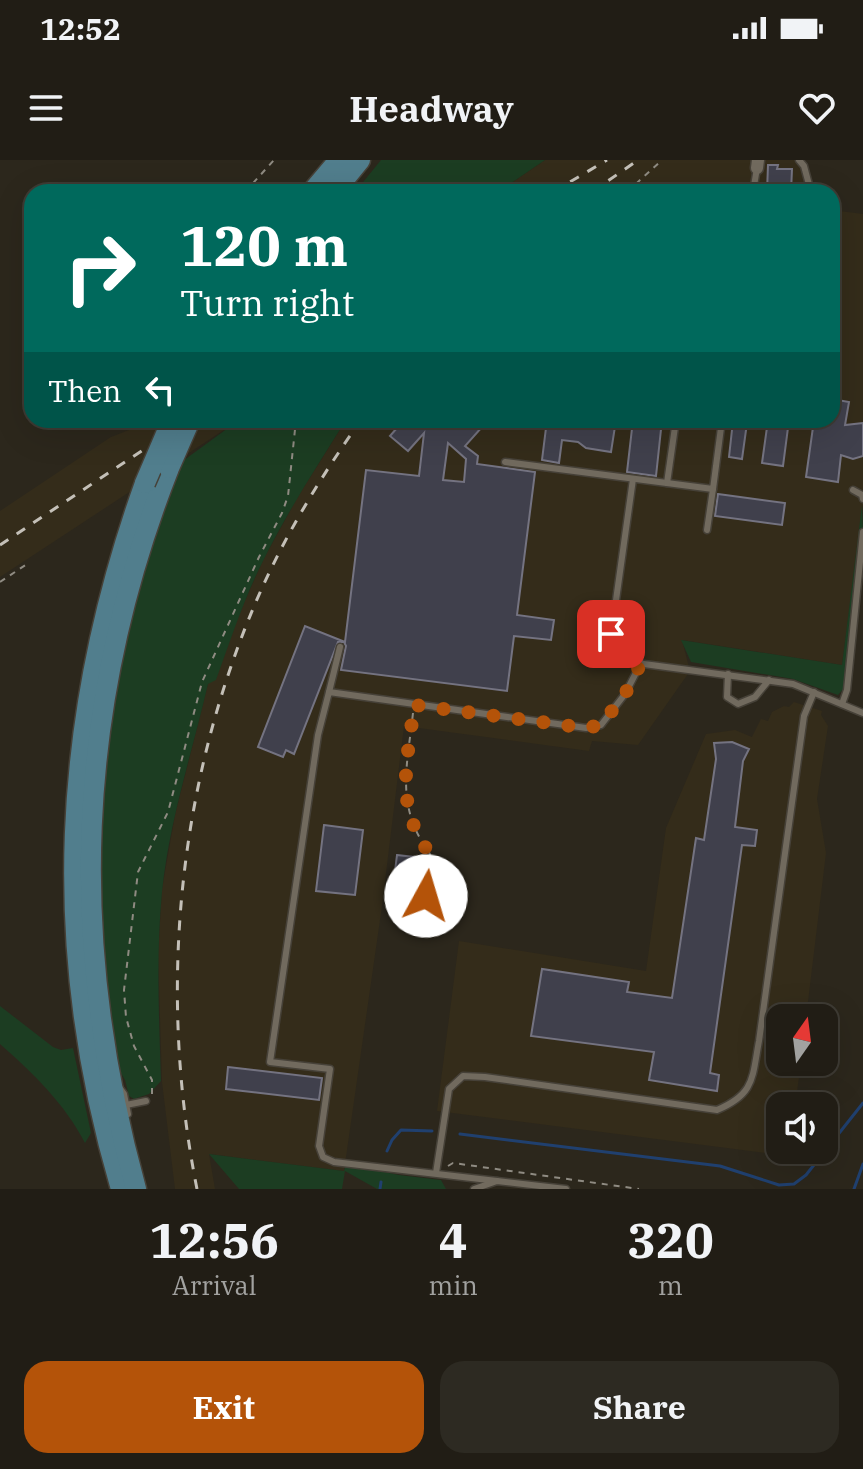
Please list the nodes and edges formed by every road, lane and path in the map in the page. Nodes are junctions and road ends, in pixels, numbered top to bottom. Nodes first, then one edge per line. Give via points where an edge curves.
1 (274, 160) edge
2 (339, 160) edge
3 (360, 160) edge
4 (662, 160) edge
5 (799, 160) edge
6 (757, 164) edge
7 (252, 184) edge
8 (319, 184) edge
9 (340, 184) edge
10 (636, 184) edge
11 (754, 184) edge
12 (809, 184) edge
13 (169, 428) edge
14 (186, 428) edge
15 (295, 428) edge
16 (675, 428) edge
17 (721, 428) edge
18 (505, 462) dead end
19 (633, 479) junction
20 (667, 483) junction
21 (713, 489) junction
22 (853, 490) dead end
23 (863, 499) edge
24 (707, 530) dead end
25 (863, 532) edge
26 (27, 564) dead end
27 (0, 582) edge
28 (340, 647) dead end
29 (641, 663) junction
30 (728, 674) junction
31 (769, 680) junction
32 (329, 692) junction
33 (814, 692) junction
34 (842, 704) junction
35 (414, 705) junction
36 (863, 713) edge
37 (426, 896) dead end
38 (108, 1074) junction
39 (146, 1101) joint
40 (126, 1105) junction
41 (129, 1119) dead end
42 (131, 1132) dead end
43 (127, 1157) junction
44 (436, 1173) junction
45 (497, 1181) junction
46 (121, 1189) edge
47 (136, 1189) edge
48 (474, 1189) edge
49 (566, 1189) edge
50 (639, 1189) edge

1 - 7 path
2 - 8 main road
3 - 9 main road
4 - 10 path
5 - 12 lane
6 - 11 lane
13 - 46 main road, bridge via 117,569 96,653 80,756 74,855 76,957 102,1118
14 - 38 main road, bridge via 135,564 116,634 95,764 90,898
15 - 39 path via 282,513 202,682 168,812 138,872 124,990 134,1046 152,1080
16 - 20 lane
17 - 21 lane
18 - 19 lane
19 - 20 lane
19 - 29 lane via 610,643 618,656
20 - 21 lane
21 - 24 lane
22 - 23 lane
25 - 34 lane
26 - 27 path
28 - 32 lane
29 - 30 lane
29 - 35 lane via 601,725 586,728
30 - 31 lane
30 - 31 lane via 727,697 738,704 755,697
31 - 33 lane
32 - 35 lane
32 - 44 lane via 318,735 270,1062 330,1069 319,1146 323,1157
33 - 34 lane
33 - 44 lane via 804,716 759,1041 751,1083 739,1101 717,1110 463,1076 449,1089
34 - 36 lane
35 - 37 path via 405,797 417,837 430,854
38 - 40 lane
38 - 43 main road
39 - 40 lane
40 - 41 lane
42 - 43 lane
43 - 47 main road
44 - 45 lane
44 - 50 path via 453,1163
45 - 48 lane
45 - 49 lane

